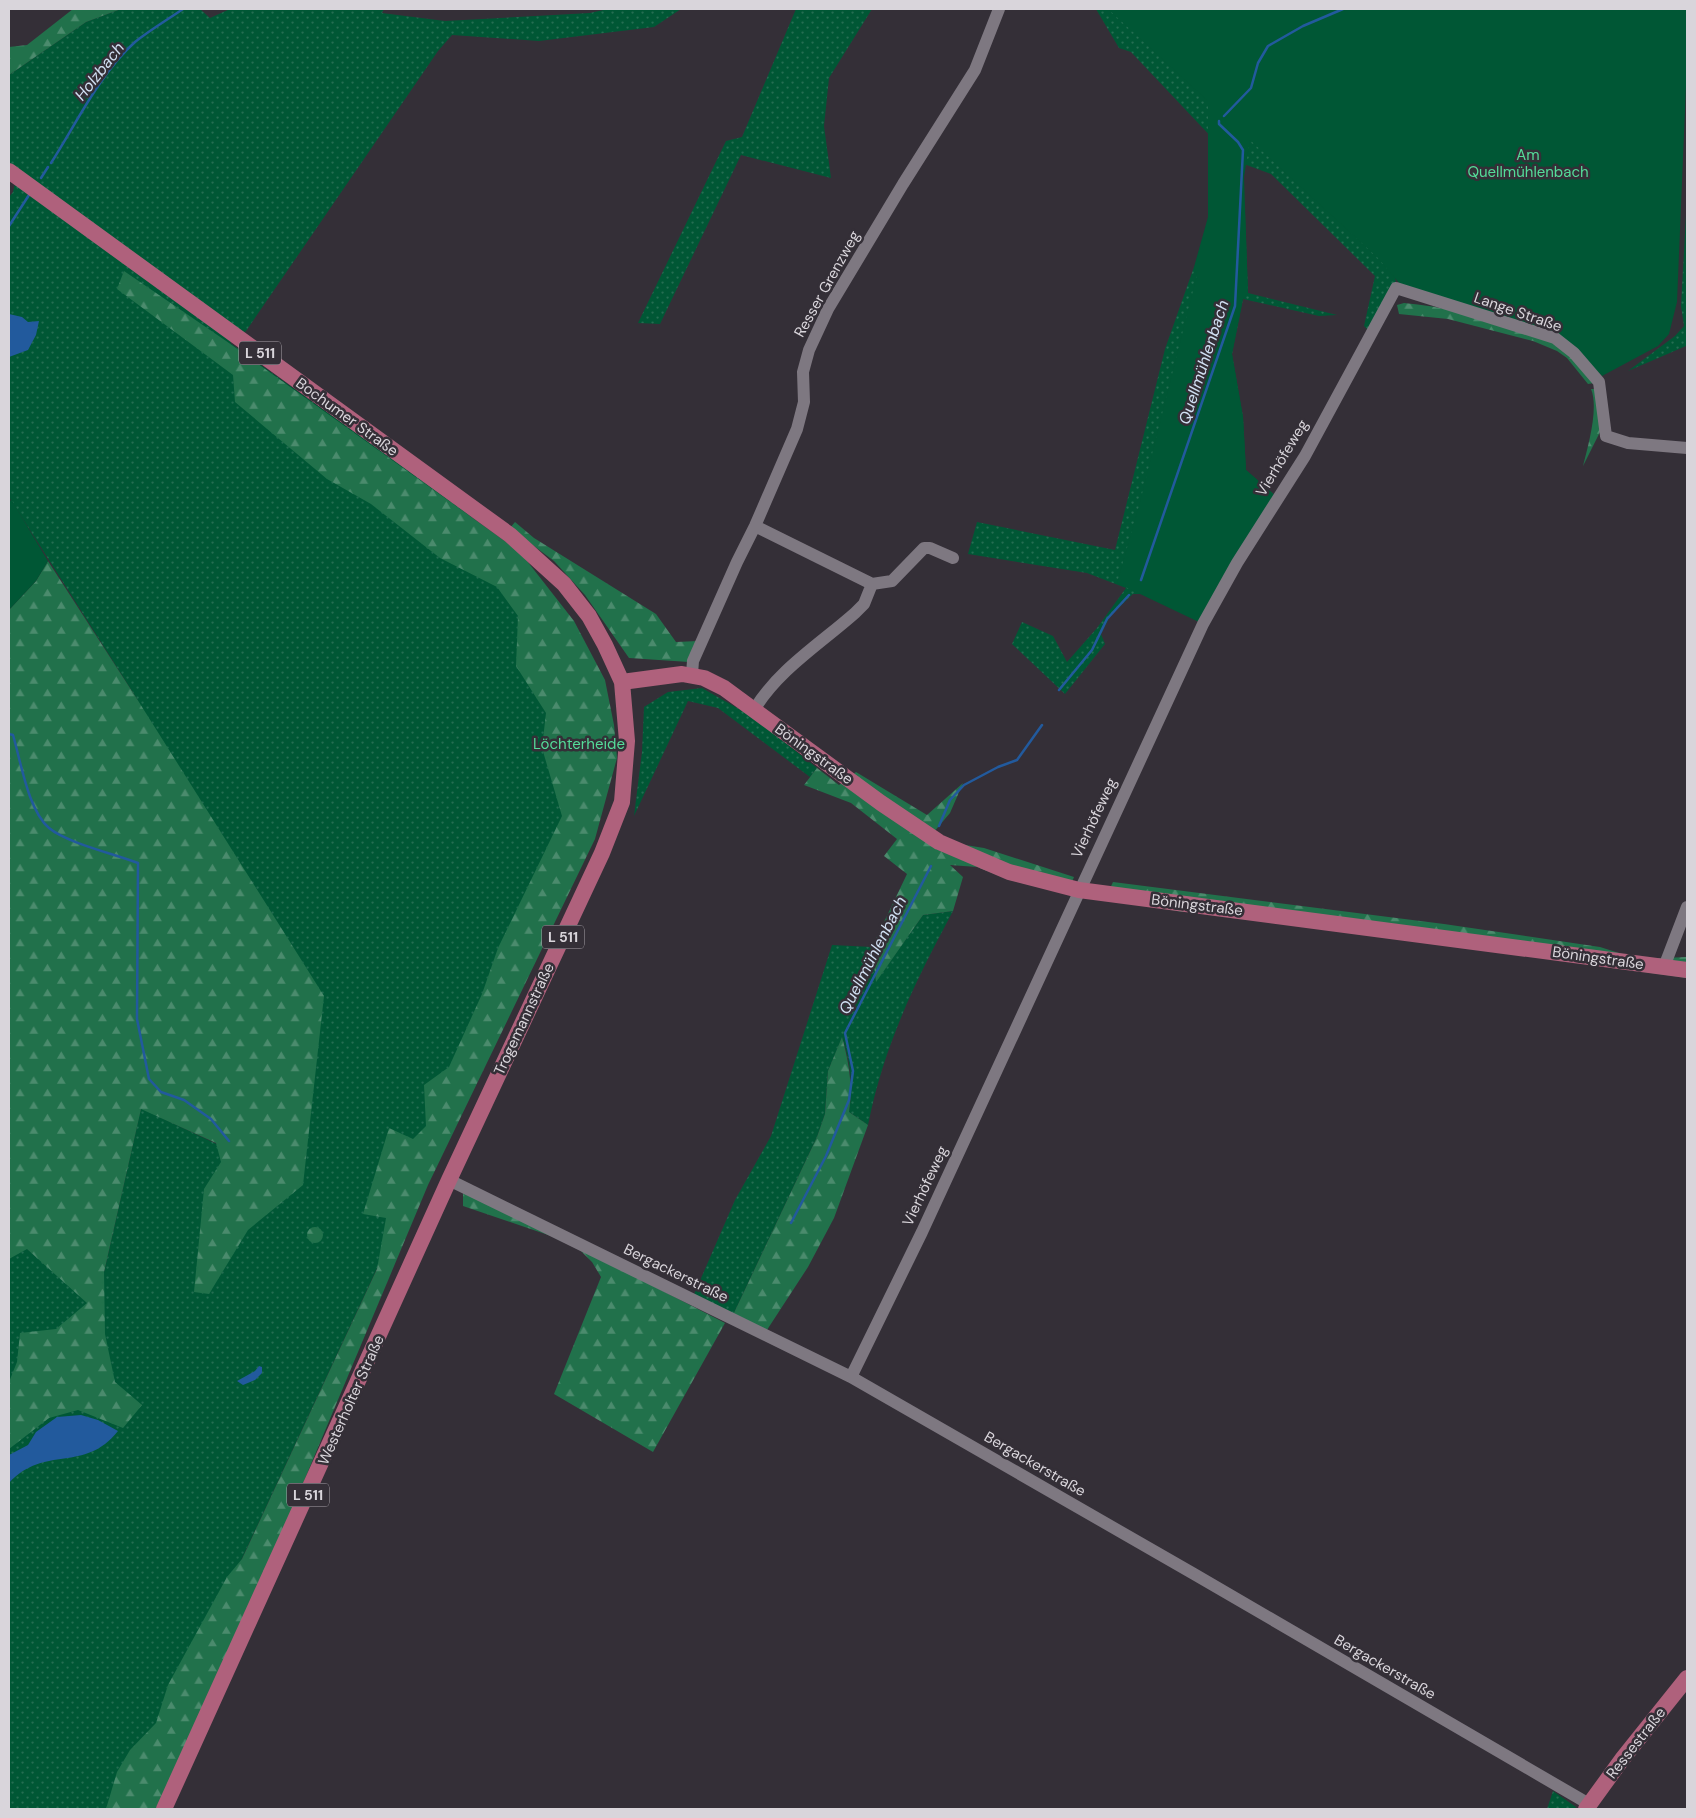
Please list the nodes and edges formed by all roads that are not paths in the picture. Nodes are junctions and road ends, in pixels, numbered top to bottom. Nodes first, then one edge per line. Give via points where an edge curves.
1 (999, 9) edge
2 (9, 171) edge
3 (1396, 288) joint
4 (1687, 448) edge
5 (755, 526) junction
6 (953, 558) dead end
7 (872, 584) junction
8 (692, 674) junction
9 (622, 682) junction
10 (754, 710) junction
11 (1079, 890) junction
12 (1687, 907) edge
13 (1664, 967) junction
14 (1687, 970) edge
15 (449, 1180) junction
16 (851, 1378) junction
17 (1687, 1678) edge
18 (1588, 1807) edge
19 (164, 1809) edge

1 - 5 street, Resser Grenzweg via 976,70 828,309 809,350 803,372 804,402 797,429
2 - 9 main road, Bochumer Straße / L 511 via 517,540 564,584 589,616
3 - 4 street, Lange Straße via 1554,338 1574,353 1599,382 1606,436 1628,443
3 - 11 street, Vierhöfeweg via 1305,456 1237,563 1203,624
5 - 7 street
5 - 8 street, Resser Grenzweg via 693,661
6 - 7 street via 924,548 892,581
7 - 10 street via 864,604 782,675
8 - 9 main road
8 - 10 main road, Böningstraße via 724,688
9 - 15 main road, Trogemannstraße / L 511 via 627,741 622,802 602,853
10 - 11 main road, Böningstraße via 939,842 1010,872
11 - 13 main road, Böningstraße
11 - 16 street, Vierhöfeweg via 922,1232
12 - 13 street
13 - 14 main road, Böningstraße
15 - 16 street, Bergackerstraße
15 - 19 main road, Westerholter Straße / L 511
16 - 18 street, Bergackerstraße via 1194,1574
17 - 18 main road, Ressestraße

